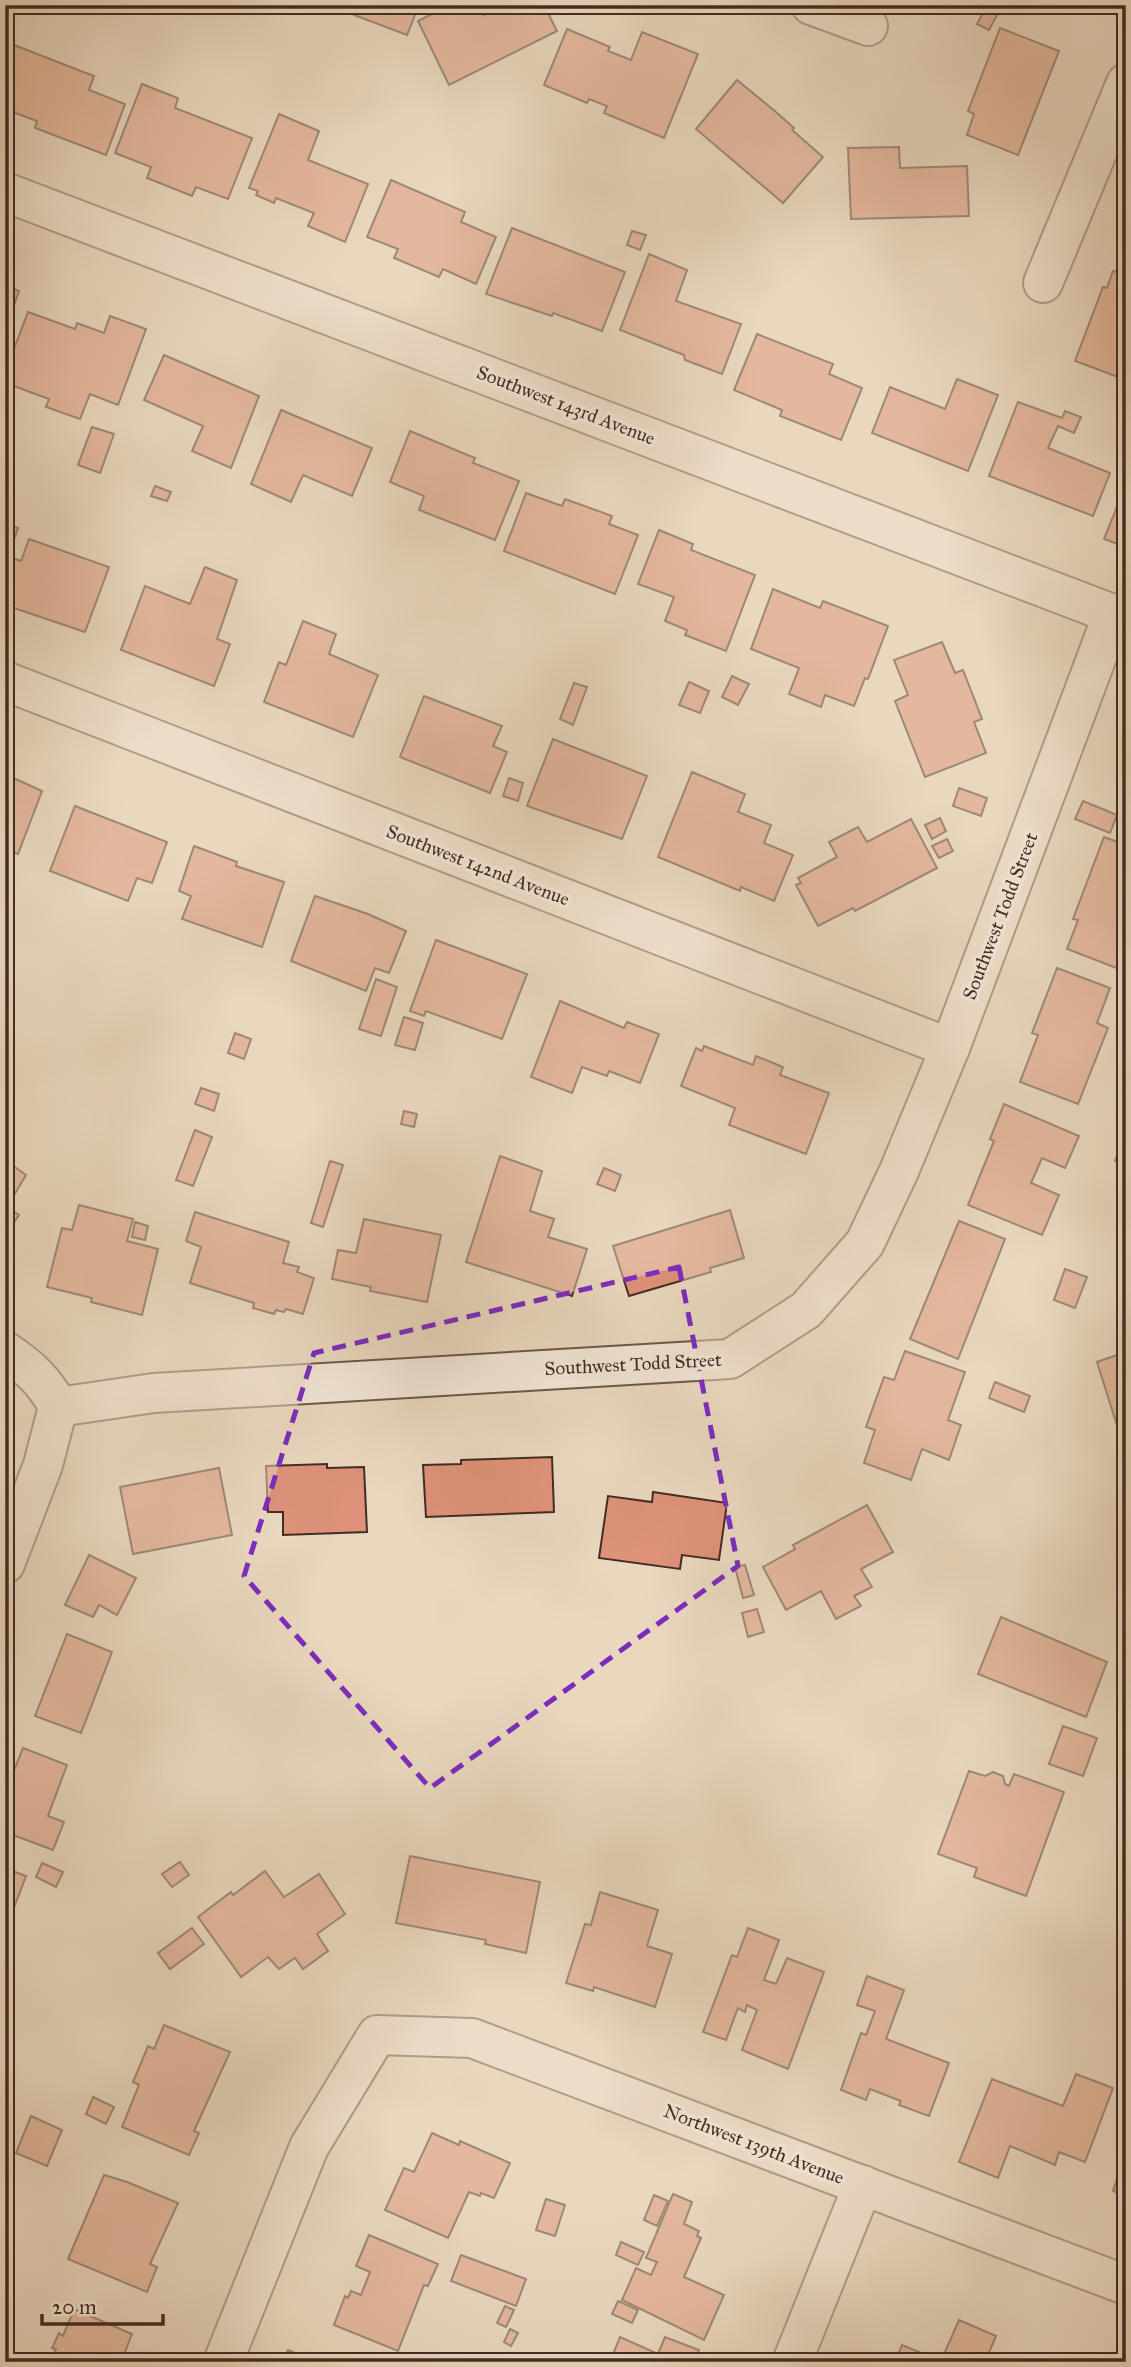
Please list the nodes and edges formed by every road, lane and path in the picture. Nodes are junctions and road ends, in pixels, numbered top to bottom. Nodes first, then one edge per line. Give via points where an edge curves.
1 (811, 5) edge
2 (868, 26) dead end
3 (1126, 83) edge
4 (5, 192) edge
5 (1043, 283) dead end
6 (1120, 617) edge
7 (5, 681) edge
8 (950, 1048) junction
9 (5, 1351) edge
10 (58, 1407) junction
11 (5, 1564) edge
12 (863, 2185) junction
13 (1126, 2285) edge
14 (223, 2362) edge
15 (792, 2362) edge

1 - 2 street
3 - 5 street
4 - 6 street, Southwest 143rd Avenue
6 - 8 street, Southwest Todd Street
7 - 8 street, Southwest 142nd Avenue
8 - 10 street, Southwest Todd Street via 865,1243 806,1310 730,1359 154,1393
9 - 10 street via 25,1364
10 - 11 street via 43,1465
12 - 13 street, Northwest 139th Avenue
12 - 14 street, Northwest 139th Avenue via 472,2038 377,2035 309,2147
12 - 15 street

